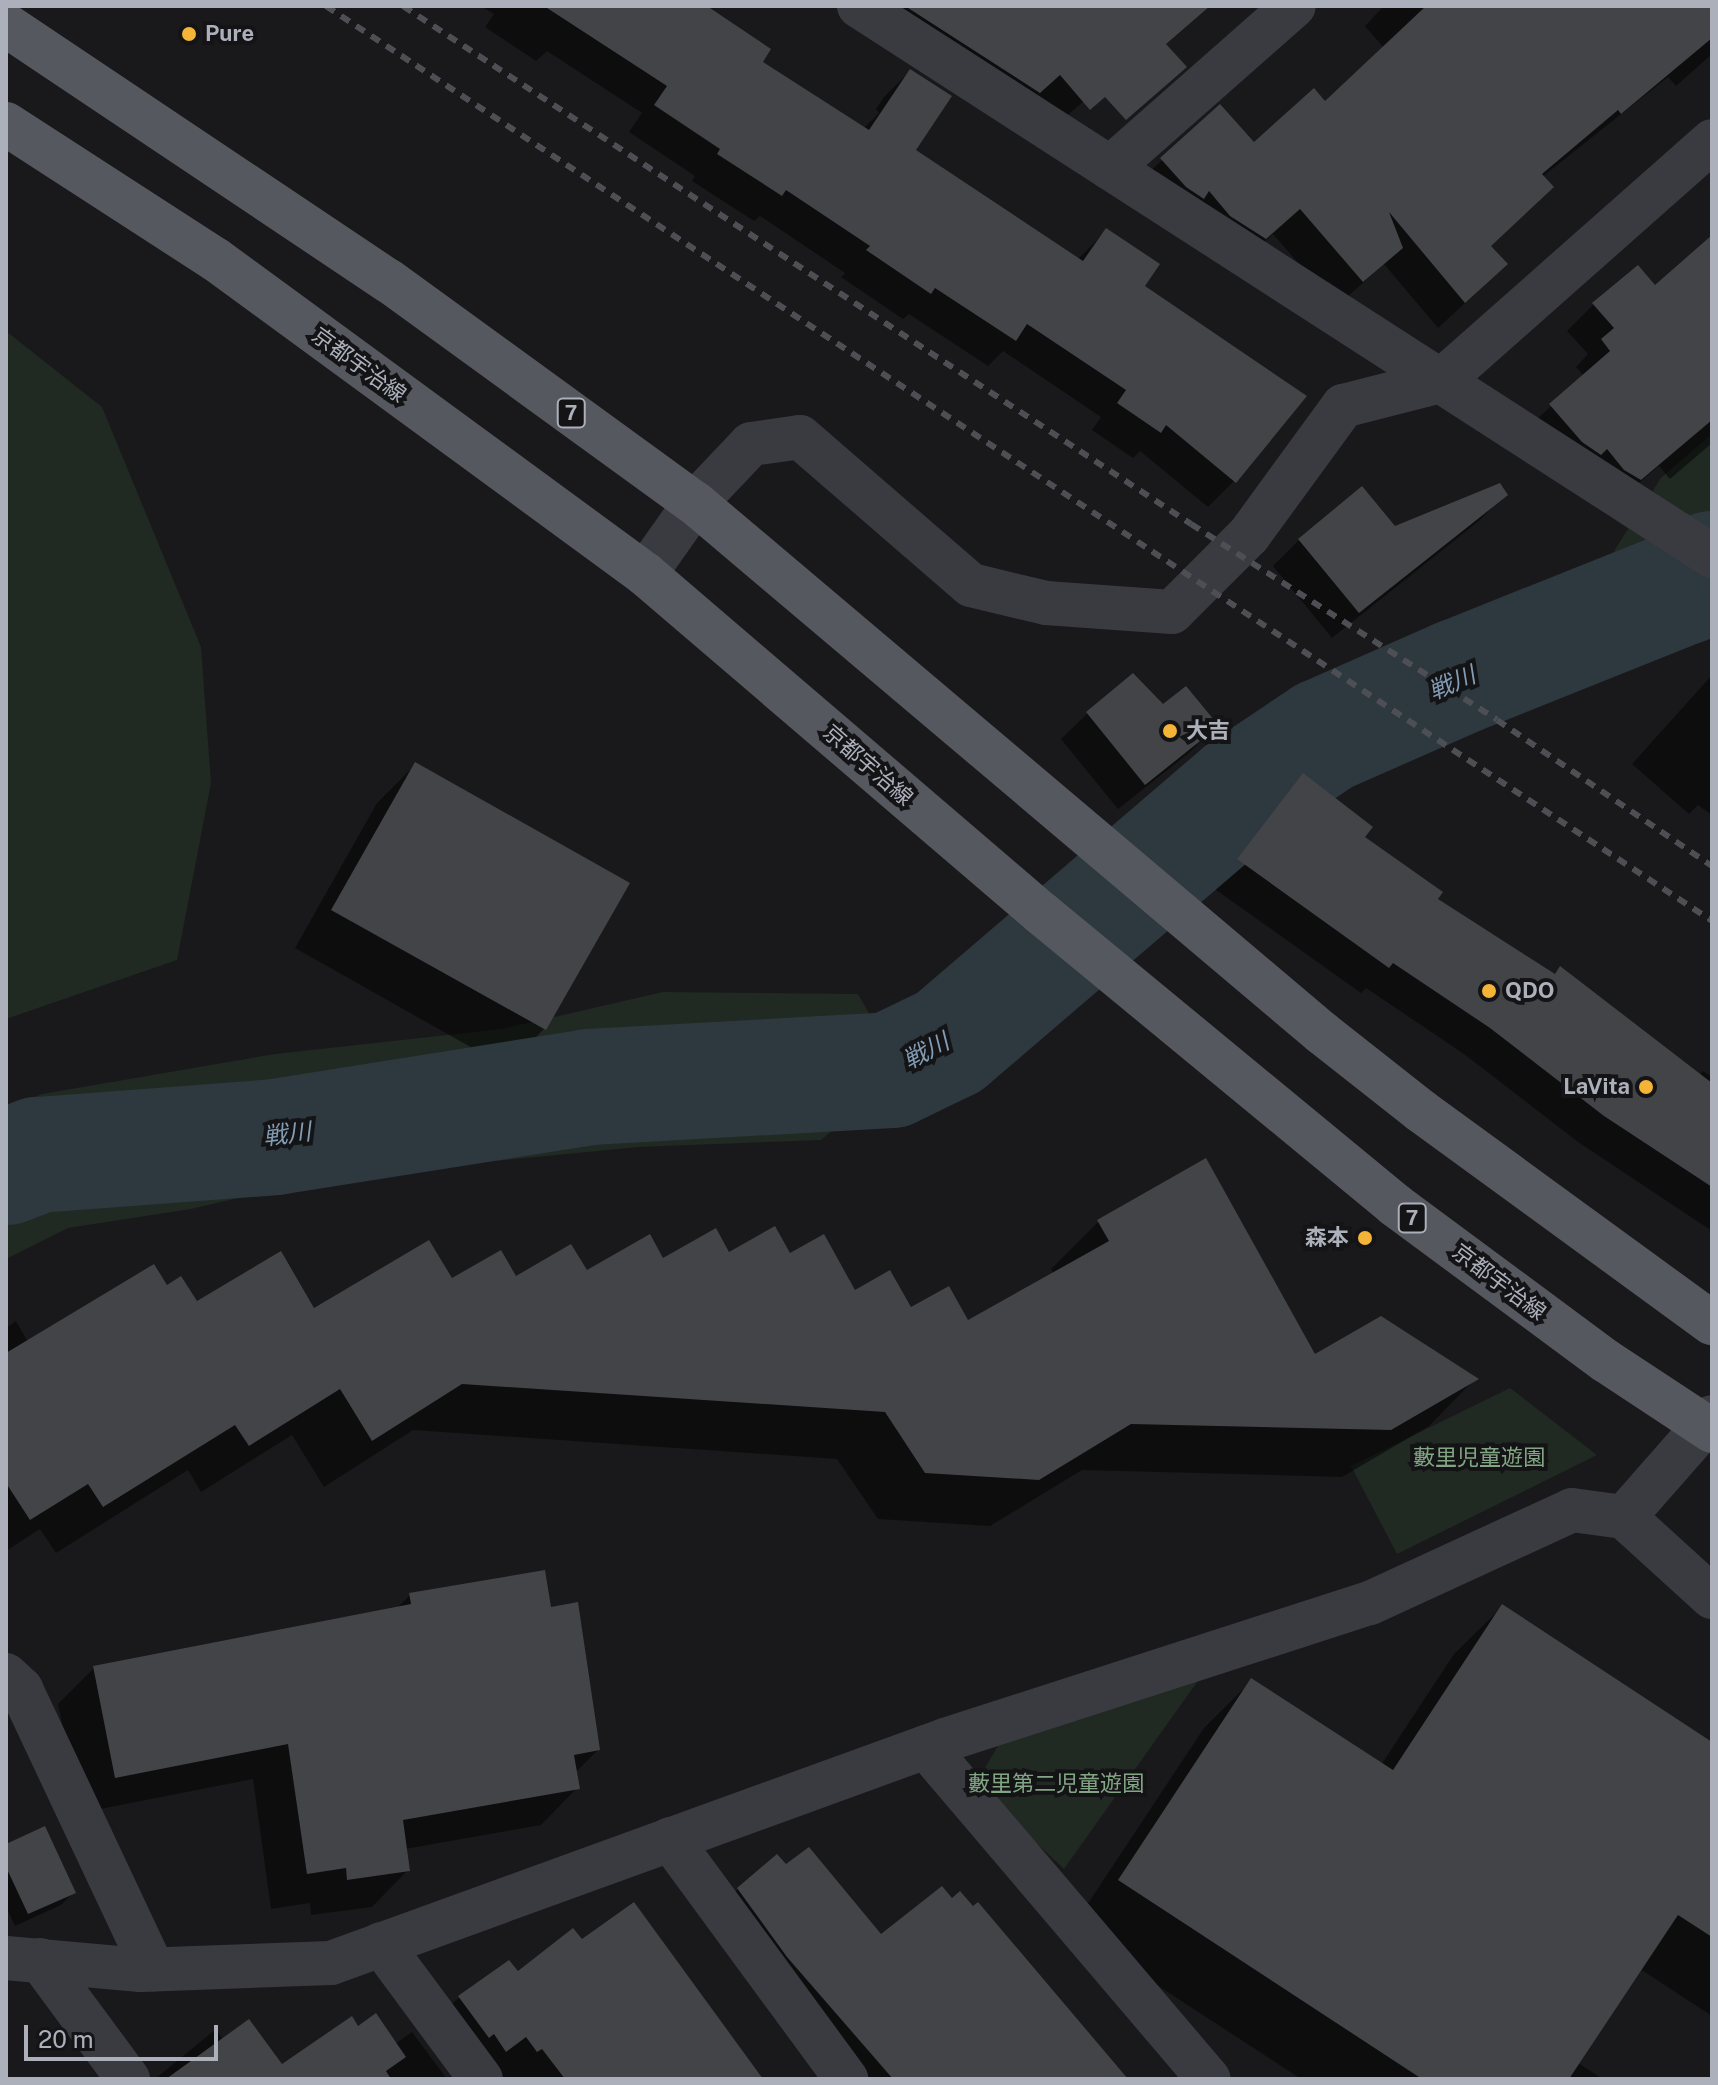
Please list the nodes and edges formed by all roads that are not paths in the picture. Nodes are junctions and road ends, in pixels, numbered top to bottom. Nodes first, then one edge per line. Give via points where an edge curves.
1 (859, 6) edge
2 (1294, 6) edge
3 (6, 25) edge
4 (6, 124) edge
5 (1712, 141) edge
6 (1110, 168) junction
7 (1441, 381) junction
8 (695, 503) junction
9 (1712, 556) edge
10 (645, 574) junction
11 (1712, 1323) edge
12 (1710, 1425) edge
13 (1624, 1517) junction
14 (1712, 1597) edge
15 (6, 1675) edge
16 (926, 1747) junction
17 (670, 1839) junction
18 (381, 1944) junction
19 (23, 1959) edge
20 (153, 1970) junction
21 (128, 2079) edge
22 (481, 2079) edge
23 (846, 2079) edge
24 (1209, 2079) edge

1 - 6 street
2 - 6 street
3 - 8 main road, 7 via 389,281
4 - 10 main road, 京都宇治線 / 7 via 215,259
5 - 7 street
6 - 7 street
7 - 8 street via 1343,406 1249,535 1172,612 1046,603 971,585 800,437 751,444
7 - 9 street
8 - 10 street
8 - 11 main road, 7 via 1322,1033
10 - 12 main road, 京都宇治線 / 7 via 1127,986 1395,1205 1606,1361
12 - 13 street
13 - 14 street
13 - 16 street via 1572,1510 1370,1603
15 - 20 street via 21,1689
16 - 17 street
16 - 24 street
17 - 18 street
17 - 23 street
18 - 20 street via 331,1963
18 - 22 street
19 - 20 street
19 - 21 street

